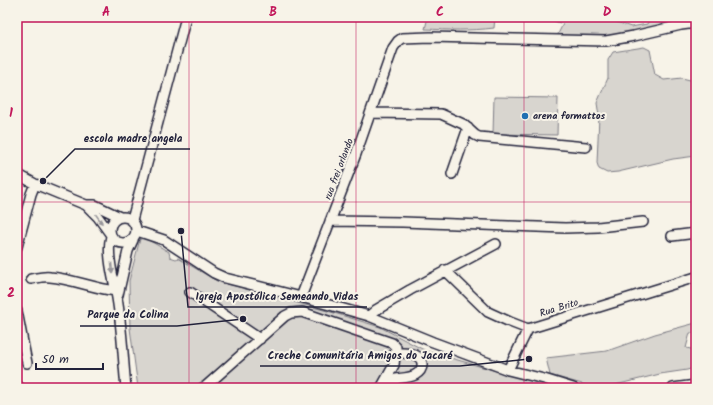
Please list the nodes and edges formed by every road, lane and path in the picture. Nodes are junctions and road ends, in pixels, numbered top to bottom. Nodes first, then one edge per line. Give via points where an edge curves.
1 (186, 17) edge
2 (696, 23) edge
3 (371, 112) junction
4 (468, 128) junction
5 (586, 147) dead end
6 (17, 174) edge
7 (452, 174) dead end
8 (35, 184) junction
9 (86, 205) junction
10 (126, 218) junction
11 (330, 221) junction
12 (643, 222) dead end
13 (137, 231) junction
14 (696, 232) edge
15 (111, 236) junction
16 (672, 236) dead end
17 (133, 240) junction
18 (496, 244) dead end
19 (17, 248) edge
20 (445, 270) junction
21 (696, 277) edge
22 (31, 279) dead end
23 (190, 292) dead end
24 (116, 295) junction
25 (301, 297) junction
26 (17, 311) edge
27 (369, 316) junction
28 (528, 328) junction
29 (260, 339) junction
30 (396, 353) junction
31 (27, 363) dead end
32 (394, 365) junction
33 (508, 370) junction
34 (396, 384) edge
35 (696, 385) edge
36 (205, 387) edge
37 (126, 388) edge
38 (381, 388) edge
39 (391, 388) edge
40 (573, 388) edge
41 (673, 388) edge

1 - 10 street via 135,207
2 - 3 street, rua frei orlando via 606,41 474,37 402,38 393,48
3 - 4 street via 441,114
3 - 11 street, rua frei orlando
4 - 5 street via 474,135 486,138
4 - 7 street
6 - 8 street
8 - 9 street
8 - 19 street
9 - 10 street
9 -> 15 street
10 - 13 street via 135,224
10 - 15 street via 115,220 110,229
11 - 12 street via 565,228
11 - 25 street, rua frei orlando
13 - 17 street
13 - 25 street via 164,240 225,278
14 - 16 street
15 - 17 street via 121,244
15 -> 24 street via 112,274
17 - 24 street
18 - 20 street
20 - 27 street
20 - 28 street via 488,312
21 - 28 street, Rua Brito
22 - 24 street via 48,277 68,280
23 - 29 street
24 - 37 street
25 - 27 street
26 - 31 street
27 - 33 street
28 - 33 street
29 - 30 street via 285,316 302,312 392,343 396,347
29 - 36 street
30 - 32 street
30 - 34 street via 417,355 422,360 421,370 416,375
32 - 34 street
32 - 38 street
33 - 40 street
34 - 39 street
35 - 41 street

